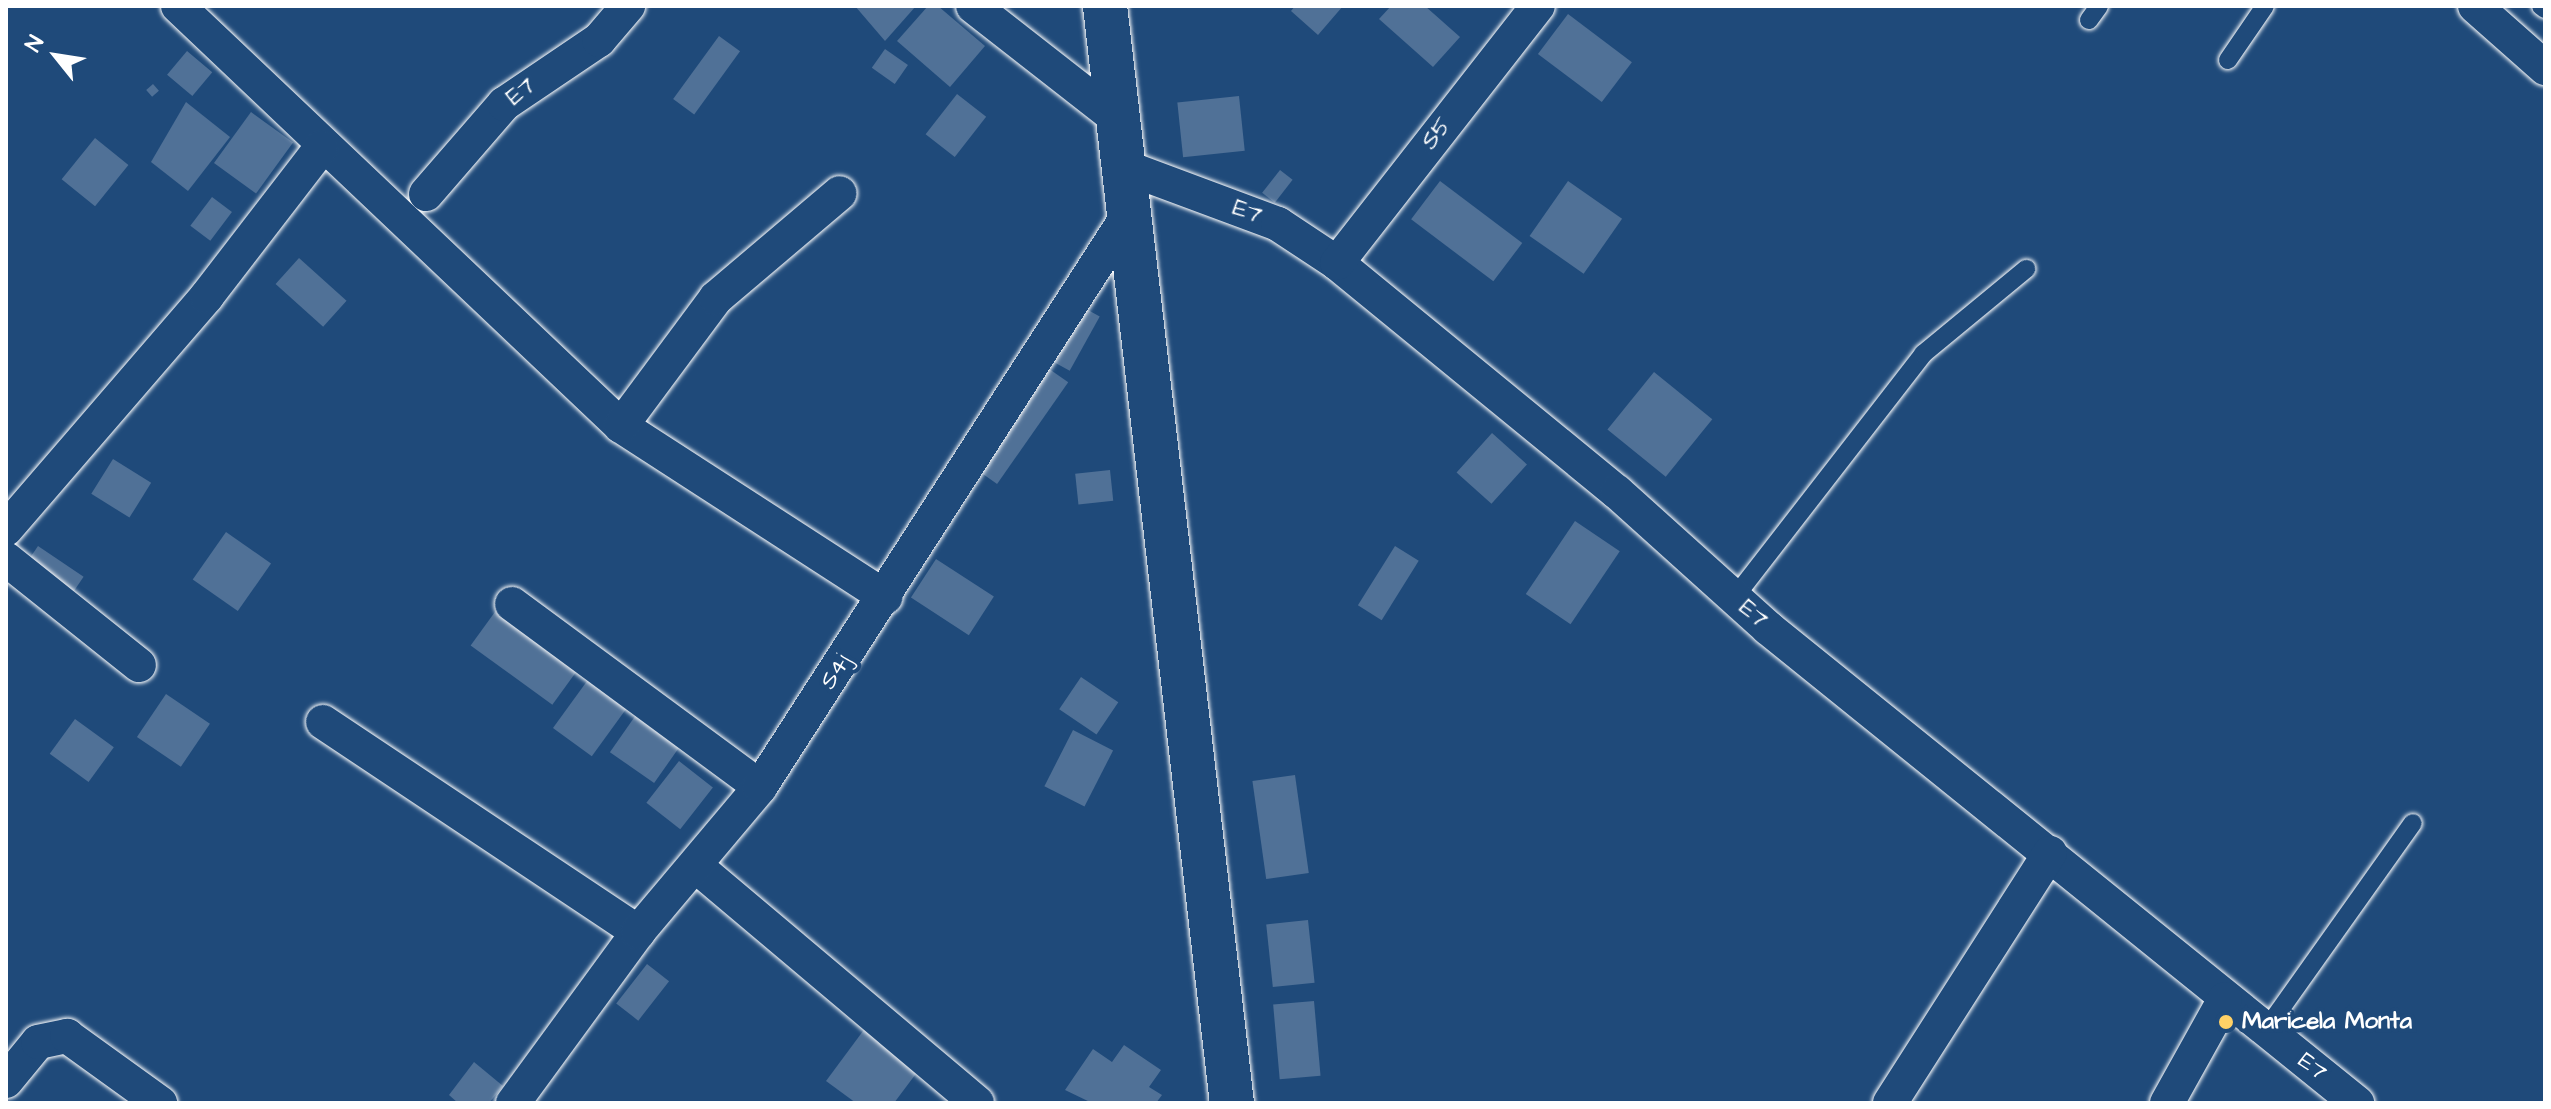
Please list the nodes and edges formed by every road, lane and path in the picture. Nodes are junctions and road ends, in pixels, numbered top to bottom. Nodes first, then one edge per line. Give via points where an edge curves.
1 (178, 6) edge
2 (628, 6) edge
3 (973, 6) edge
4 (1105, 6) edge
5 (1538, 6) edge
6 (2265, 6) edge
7 (2475, 6) edge
8 (2228, 60) dead end
9 (2545, 68) edge
10 (1120, 121) junction
11 (321, 148) junction
12 (1125, 167) junction
13 (840, 193) dead end
14 (426, 194) dead end
15 (1127, 217) junction
16 (1337, 263) junction
17 (2026, 269) dead end
18 (621, 426) junction
19 (6, 529) edge
20 (6, 559) edge
21 (885, 597) junction
22 (1734, 598) junction
23 (512, 604) dead end
24 (139, 665) dead end
25 (323, 722) dead end
26 (760, 787) junction
27 (2413, 823) dead end
28 (2050, 853) junction
29 (697, 867) junction
30 (638, 932) junction
31 (2225, 999) junction
32 (2265, 1031) junction
33 (6, 1081) edge
34 (160, 1103) edge
35 (513, 1103) edge
36 (977, 1103) edge
37 (1232, 1103) edge
38 (1890, 1103) edge
39 (2167, 1103) edge
40 (2357, 1103) edge

1 - 11 street
2 - 14 street, E7 via 599,40 504,104
3 - 10 street
4 - 10 street
5 - 16 street, S5
6 - 8 lane
7 - 9 street
10 - 12 street
11 - 18 street
11 - 19 street via 207,296
12 - 15 street
12 - 16 street, E7 via 1278,224
13 - 18 street via 716,298 652,375
15 - 21 street, S4j
15 - 37 street
16 - 22 street, E7
17 - 22 lane via 1923,354
18 - 21 street
20 - 24 street
21 - 26 street, S4j
22 - 28 street, E7
23 - 26 street
25 - 30 street
26 - 29 street, S4j
27 - 32 lane
28 - 31 street, E7
28 - 38 street
29 - 30 street, S4j
29 - 36 street
30 - 35 street, S4j
31 - 32 street, E7
31 - 39 street
32 - 40 street, E7
33 - 34 street via 38,1042 67,1036

